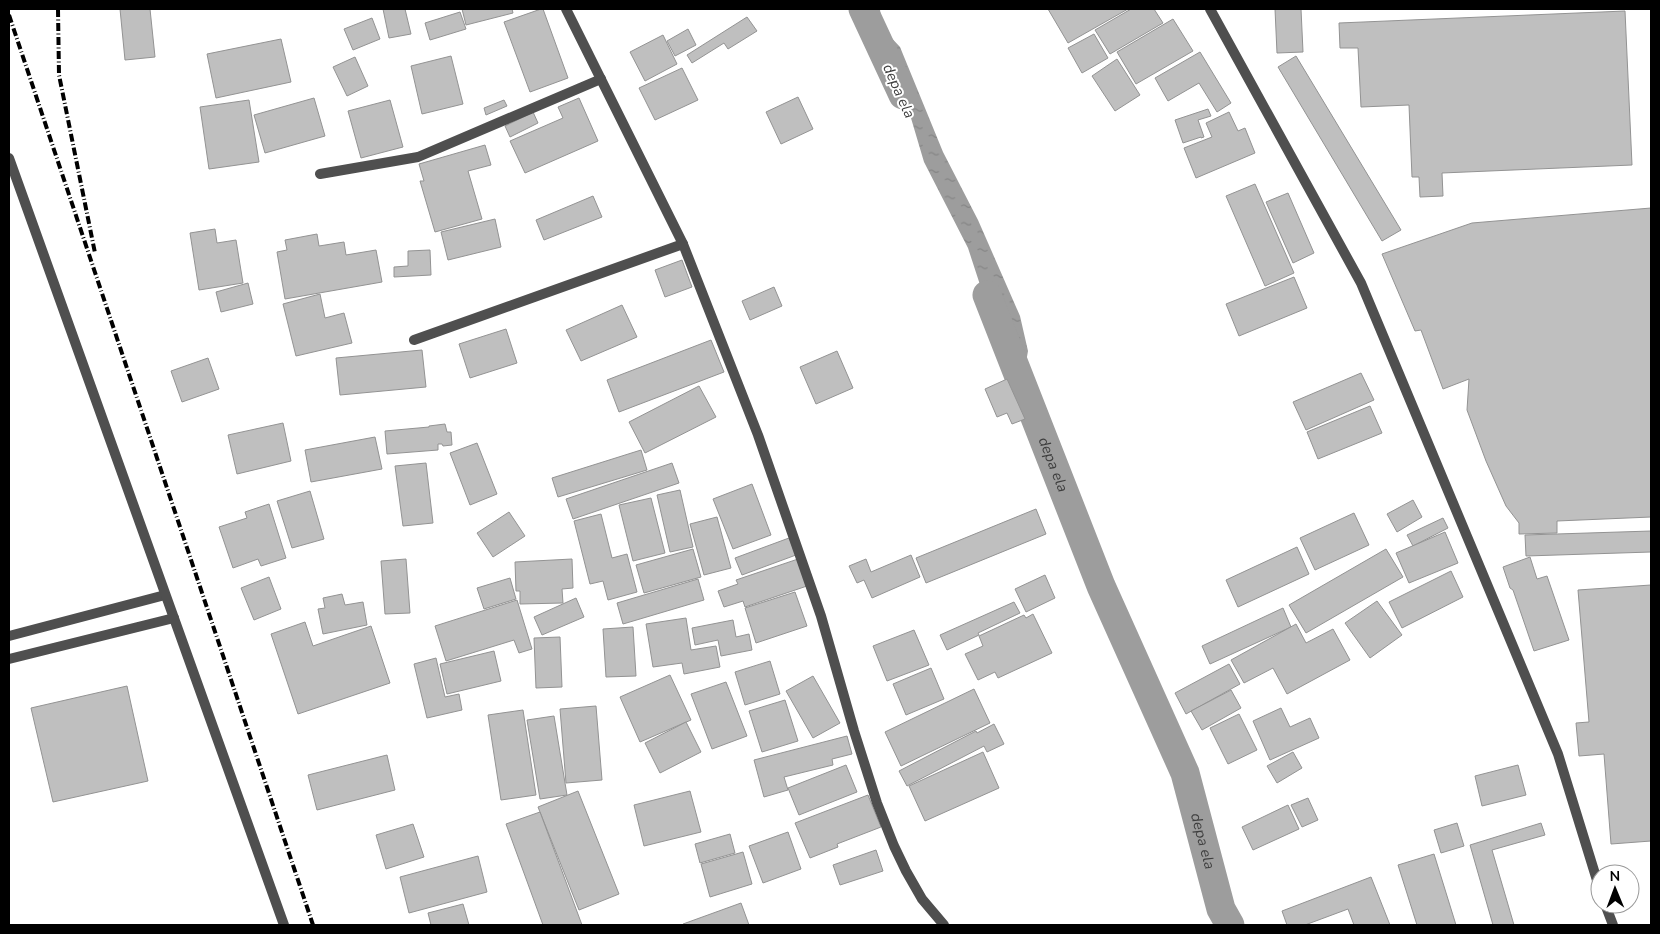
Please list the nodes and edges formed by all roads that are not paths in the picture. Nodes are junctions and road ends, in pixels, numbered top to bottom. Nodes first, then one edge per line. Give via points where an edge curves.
1 (566, 9) edge
2 (1210, 9) edge
3 (601, 79) junction
4 (9, 158) edge
5 (320, 174) dead end
6 (683, 244) junction
7 (414, 340) dead end
8 (165, 595) junction
9 (174, 618) junction
10 (9, 636) edge
11 (9, 659) edge
12 (1592, 864) edge
13 (284, 925) edge
14 (944, 925) edge

1 - 3 street
2 - 12 street via 1361,283 1558,754
3 - 5 street via 418,157
3 - 6 street
4 - 8 street
6 - 7 street
6 - 14 street via 758,435 821,616 877,803 906,871 922,899
8 - 9 street
8 - 10 street
9 - 11 street
9 - 13 street

